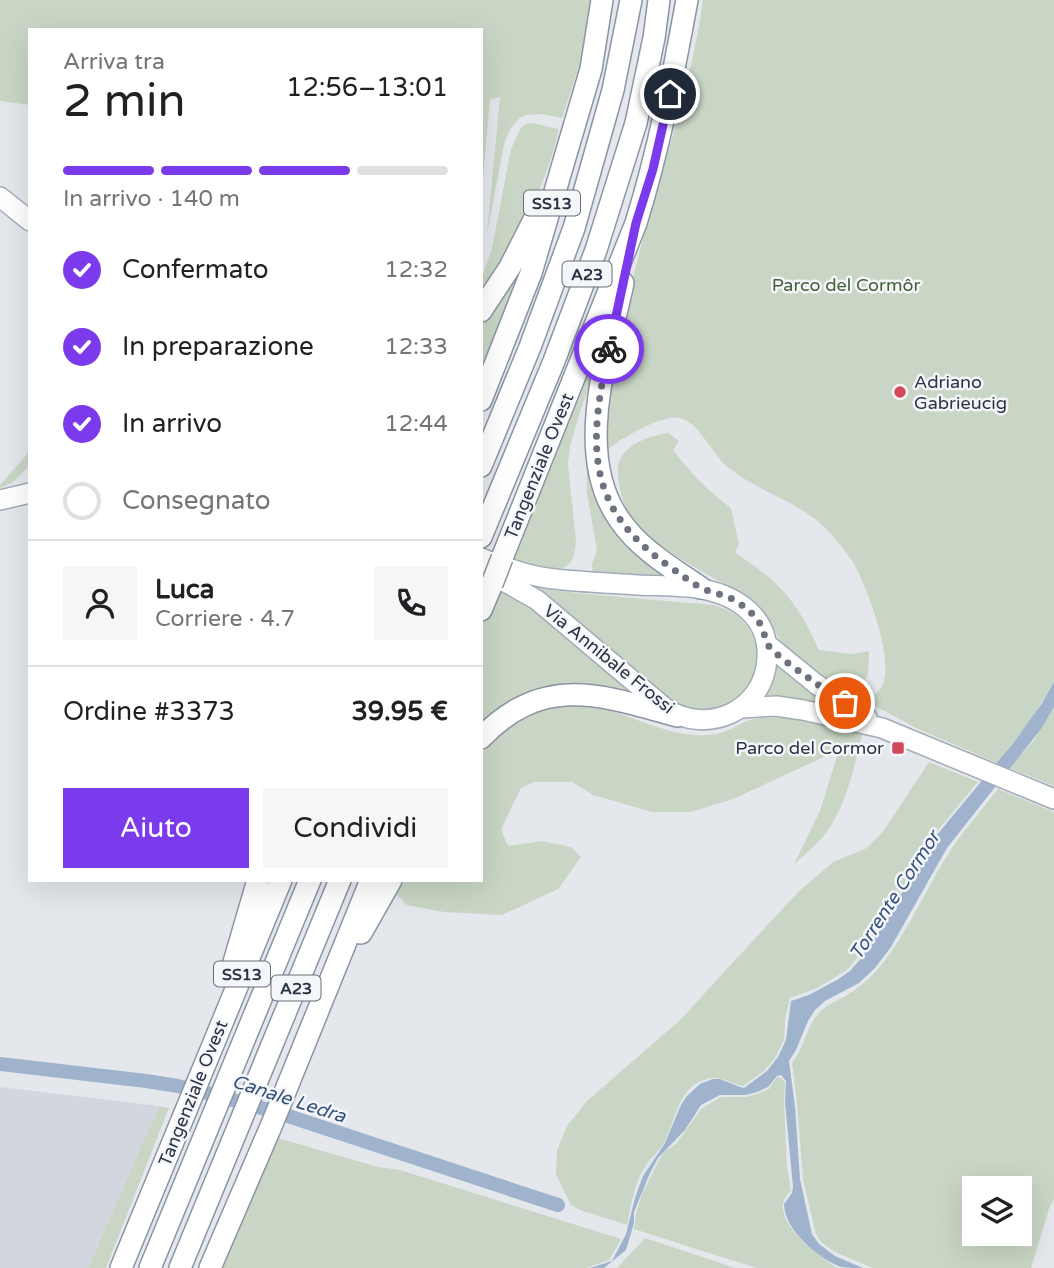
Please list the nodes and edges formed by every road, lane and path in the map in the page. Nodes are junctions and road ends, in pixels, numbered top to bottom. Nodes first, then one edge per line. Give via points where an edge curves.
1 (602, 0) edge
2 (631, 0) edge
3 (659, 0) edge
4 (687, 0) edge
5 (576, 123) junction
6 (0, 197) edge
7 (28, 219) edge
8 (636, 223) junction
9 (483, 308) edge
10 (483, 395) edge
11 (483, 461) edge
12 (28, 493) edge
13 (0, 500) edge
14 (28, 503) edge
15 (483, 532) edge
16 (492, 558) edge
17 (487, 578) edge
18 (701, 588) junction
19 (483, 599) edge
20 (767, 644) junction
21 (741, 708) junction
22 (677, 716) junction
23 (882, 728) junction
24 (483, 736) edge
25 (1054, 799) edge
26 (257, 882) edge
27 (280, 882) edge
28 (309, 882) edge
29 (339, 882) edge
30 (370, 882) edge
31 (390, 882) edge
32 (321, 1002) junction
33 (200, 1075) junction
34 (121, 1268) edge
35 (150, 1268) edge
36 (180, 1268) edge
37 (210, 1268) edge

1 - 5 highway, SS13 via 591,69
2 - 11 highway, A23 via 613,90 574,228
3 - 15 highway, A23 via 636,122 596,250
4 - 8 highway, Tangenziale Ovest via 653,169
5 - 9 highway via 542,205
5 - 10 highway, SS13 via 531,272
6 - 7 main road
8 - 16 highway, Tangenziale Ovest
8 - 18 highway via 600,390 596,440 600,472 619,521 658,559
12 - 13 main road
13 - 14 main road
16 - 17 highway, Tangenziale Ovest, bridge
16 - 18 main road, Via Annibale Frossi via 518,573 548,578
17 - 19 highway, Tangenziale Ovest
17 - 22 main road, Via Annibale Frossi via 537,600
18 - 20 main road, Via Annibale Frossi via 726,596 749,611 760,623
20 - 21 main road via 765,676
20 - 23 main road, Via Annibale Frossi
21 - 22 main road, Via Annibale Frossi via 711,720
21 - 23 main road, Via Annibale Frossi via 776,706
22 - 24 highway via 609,697 556,695 520,708
23 - 25 main road, Via Annibale Frossi
26 - 33 highway via 231,970 201,1043
27 - 33 highway, Tangenziale Ovest / SS13
28 - 35 highway, A23
29 - 36 highway, A23
30 - 32 highway
31 - 32 highway
32 - 37 highway
33 - 34 highway, Tangenziale Ovest / SS13

